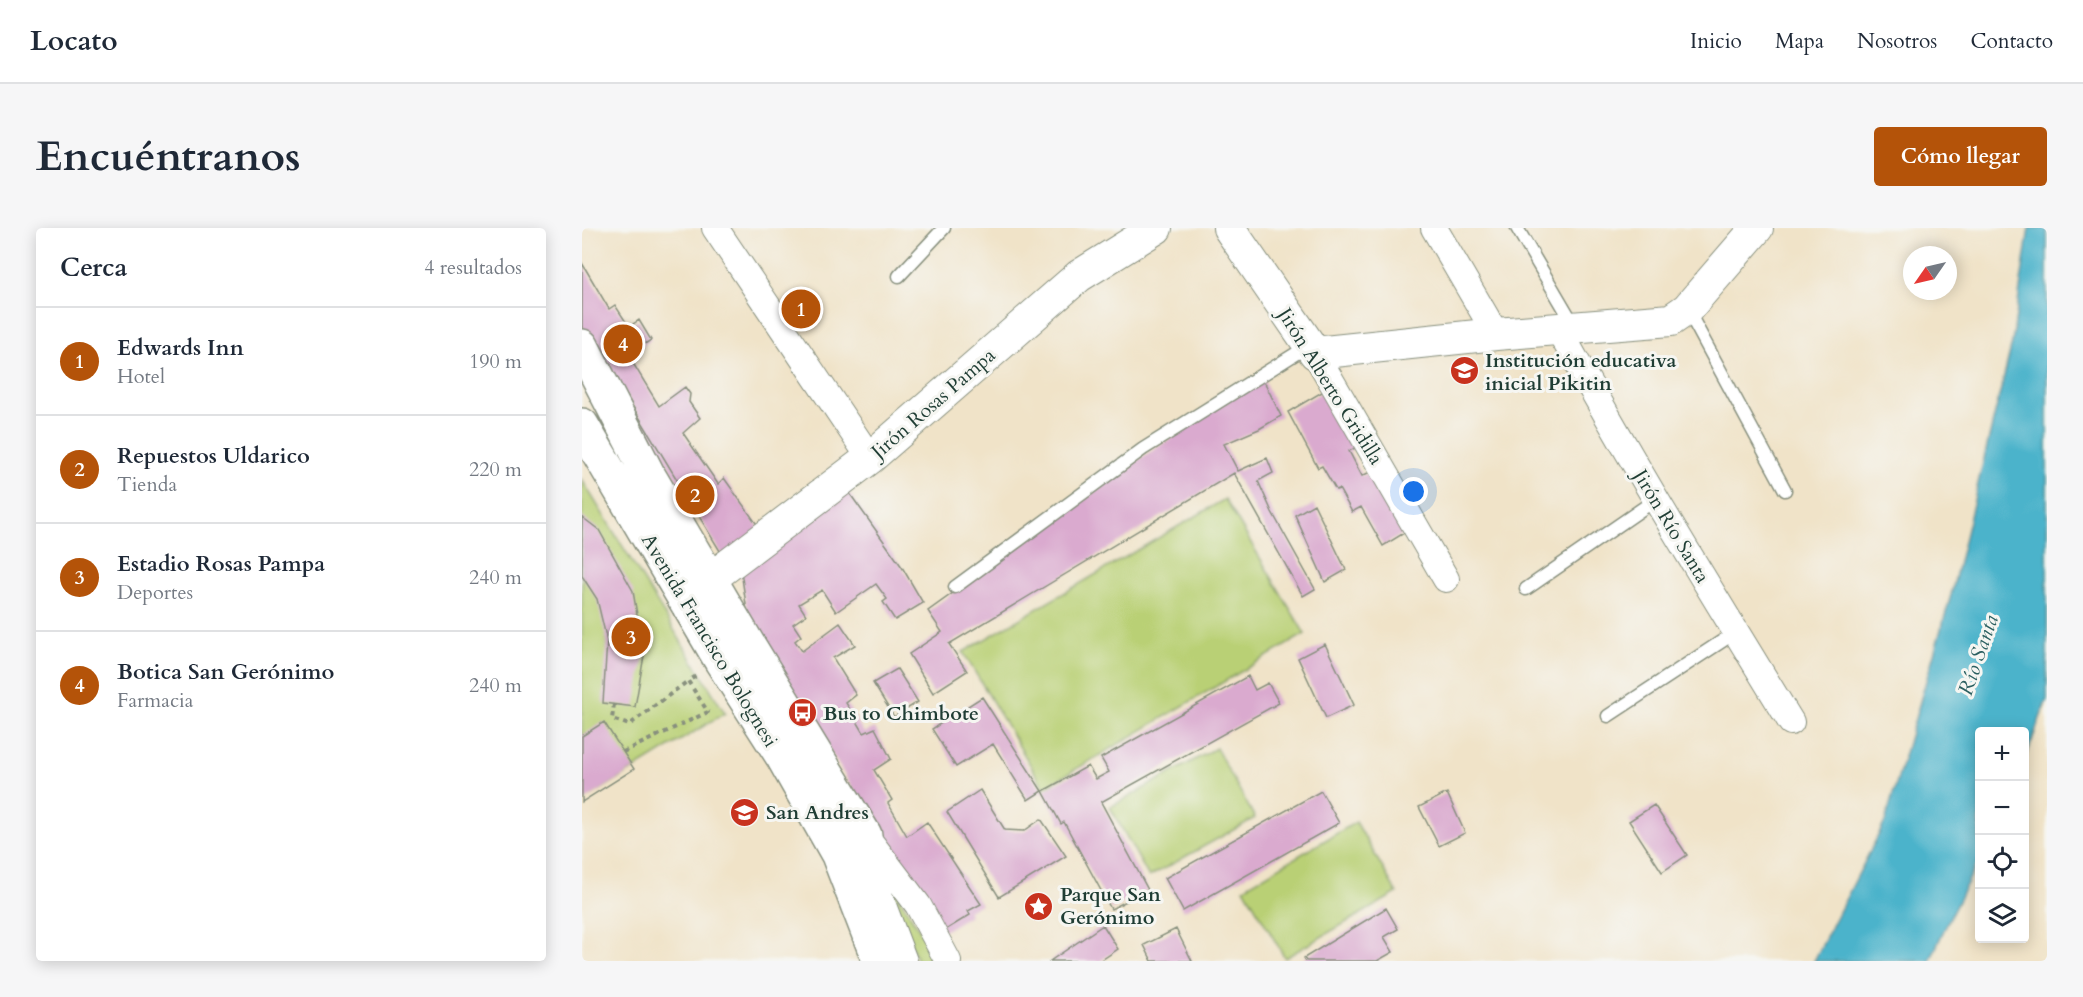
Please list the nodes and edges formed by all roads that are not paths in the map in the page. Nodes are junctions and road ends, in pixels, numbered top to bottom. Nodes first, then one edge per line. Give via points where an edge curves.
1 (715, 228) edge
2 (944, 228) edge
3 (1156, 228) edge
4 (1229, 228) edge
5 (1434, 228) edge
6 (1517, 228) edge
7 (1757, 228) edge
8 (899, 276) dead end
9 (1687, 309) junction
10 (1566, 327) junction
11 (1496, 334) junction
12 (582, 346) edge
13 (1312, 350) junction
14 (582, 425) edge
15 (870, 458) junction
16 (649, 476) junction
17 (1785, 490) dead end
18 (621, 492) junction
19 (1655, 500) junction
20 (710, 579) junction
21 (1446, 579) dead end
22 (955, 586) dead end
23 (1526, 589) dead end
24 (1736, 632) junction
25 (723, 659) junction
26 (1608, 716) dead end
27 (1791, 722) dead end
28 (853, 844) junction
29 (879, 961) edge
30 (904, 961) edge
31 (948, 961) edge

1 - 15 street
2 - 8 lane
3 - 15 street, Jirón Rosas Pampa via 1079,276
4 - 13 street, Jirón Alberto Gridilla
5 - 11 street
6 - 10 lane
7 - 9 street
9 - 10 street via 1660,322
9 - 17 lane
10 - 11 street
10 - 19 street, Jirón Río Santa via 1603,412
11 - 13 street
12 - 16 main road, Avenida Francisco Bolognesi
13 - 21 street, Jirón Alberto Gridilla
13 - 22 lane via 1143,449
14 - 18 main road, Avenida Francisco Bolognesi
15 - 20 street, Jirón Rosas Pampa
16 - 18 main road
16 - 20 main road, Avenida Francisco Bolognesi
18 - 25 main road, Avenida Francisco Bolognesi
19 - 23 lane
19 - 24 street, Jirón Río Santa
20 - 25 main road, Avenida Francisco Bolognesi
24 - 26 lane
24 - 27 street, Jirón Río Santa
25 - 28 main road, Avenida Francisco Bolognesi via 794,749
28 - 29 main road, Avenida Francisco Bolognesi
28 - 30 street, Avenida Francisco Bolognesi via 878,892
28 - 31 street, Avenida Francisco Bolognesi via 918,905

